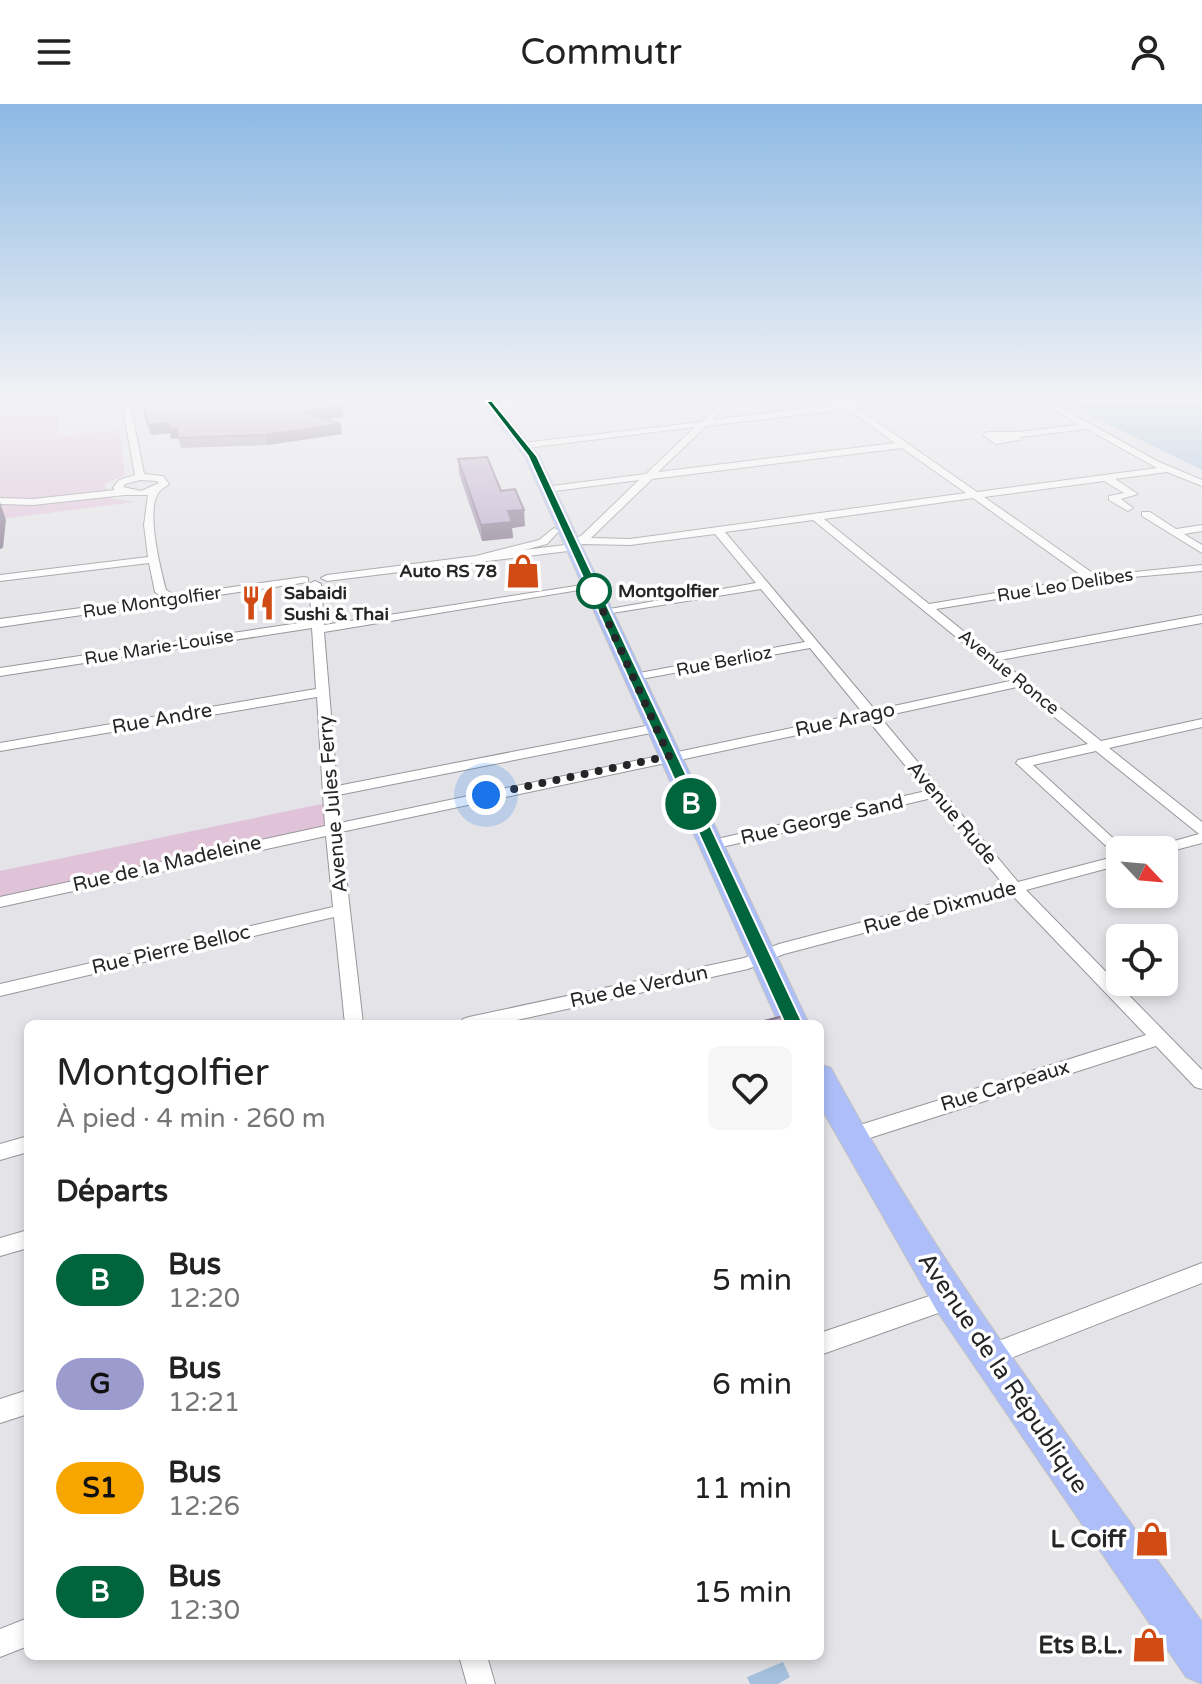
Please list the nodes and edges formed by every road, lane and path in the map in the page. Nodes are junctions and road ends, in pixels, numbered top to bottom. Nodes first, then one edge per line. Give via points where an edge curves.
1 (140, 477) joint
2 (527, 477) edge
3 (541, 477) edge
4 (650, 477) joint
5 (948, 477) edge
6 (1115, 477) edge
7 (1106, 478) junction
8 (127, 489) junction
9 (547, 489) junction
10 (0, 490) edge
11 (155, 490) junction
12 (974, 495) junction
13 (0, 501) edge
14 (148, 506) junction
15 (1128, 508) dead end
16 (1146, 514) dead end
17 (814, 516) junction
18 (1202, 528) edge
19 (718, 530) junction
20 (554, 531) junction
21 (593, 532) junction
22 (1174, 532) junction
23 (612, 543) junction
24 (574, 547) junction
25 (1202, 550) edge
26 (155, 559) junction
27 (476, 559) junction
28 (1202, 568) edge
29 (0, 578) edge
30 (1093, 579) junction
31 (315, 581) junction
32 (591, 585) junction
33 (763, 585) junction
34 (171, 597) junction
35 (929, 607) junction
36 (604, 613) junction
37 (1202, 619) edge
38 (0, 623) edge
39 (319, 626) junction
40 (814, 644) junction
41 (992, 658) junction
42 (0, 672) edge
43 (634, 678) junction
44 (1021, 682) junction
45 (323, 692) junction
46 (872, 714) junction
47 (1202, 723) edge
48 (656, 728) junction
49 (1098, 746) junction
50 (0, 747) edge
51 (670, 757) junction
52 (331, 792) junction
53 (935, 793) junction
54 (333, 827) junction
55 (1202, 830) edge
56 (1202, 838) edge
57 (1106, 839) edge
58 (709, 845) junction
59 (1178, 845) edge
60 (1106, 864) edge
61 (1015, 889) junction
62 (0, 902) edge
63 (342, 910) junction
64 (761, 958) junction
65 (0, 990) edge
66 (354, 1020) edge
67 (487, 1020) edge
68 (792, 1020) edge
69 (1159, 1038) junction
70 (1202, 1082) edge
71 (824, 1084) edge
72 (851, 1136) junction
73 (24, 1145) edge
74 (0, 1152) edge
75 (24, 1240) edge
76 (0, 1247) edge
77 (1202, 1273) edge
78 (950, 1299) junction
79 (824, 1343) edge
80 (988, 1356) junction
81 (24, 1403) edge
82 (0, 1411) edge
83 (24, 1634) edge
84 (0, 1643) edge
85 (1200, 1654) edge
86 (474, 1660) edge
87 (481, 1684) edge

1 - 8 street
1 - 11 street via 163,480
2 - 20 main road
3 - 9 main road
4 - 9 street
4 - 21 street
5 - 12 street
6 - 7 street
7 - 12 street
7 - 15 street via 1133,494 1112,498
8 - 10 street via 45,495
8 - 11 street
8 - 13 street via 40,502
8 - 14 street
9 - 24 main road
11 - 14 street
12 - 17 street
12 - 30 street
14 - 26 street
16 - 22 street
17 - 19 street
17 - 35 street, Avenue Ronce
18 - 22 street
19 - 23 street
19 - 33 street, Avenue Rude
20 - 24 main road
20 - 27 street, Rue Montgolfier via 543,542
21 - 23 street
21 - 24 street
22 - 25 street
23 - 24 street
24 - 27 street, Rue Montgolfier
24 - 32 main road
26 - 29 street
26 - 34 street via 161,592
27 - 31 street, Rue Montgolfier
28 - 30 street, Rue Leo Delibes
30 - 35 street, Rue Leo Delibes
31 - 34 street, Rue Montgolfier
31 - 39 street, Avenue Jules Ferry
32 - 36 main road
32 - 39 street, Rue Marie-Louise
33 - 36 street
33 - 40 street, Avenue Rude
34 - 38 street, Rue Montgolfier
35 - 41 street, Avenue Ronce
36 - 43 main road
37 - 41 street
39 - 42 street, Rue Marie-Louise
39 - 45 street, Avenue Jules Ferry
40 - 43 street, Rue Berlioz
40 - 46 street, Avenue Rude
41 - 44 street, Avenue Ronce
43 - 48 main road
44 - 46 street, Rue Arago
44 - 49 street, Avenue Ronce
45 - 50 street, Rue Andre
45 - 52 street, Avenue Jules Ferry
46 - 51 street, Rue Arago
46 - 53 street, Avenue Rude
47 - 49 street
48 - 51 main road
48 - 52 street
49 - 55 street, Avenue Ronce
49 - 57 street via 1023,763
51 - 54 street, Rue Arago
51 - 58 main road
52 - 54 street, Avenue Jules Ferry
53 - 58 street, Rue George Sand
53 - 61 street, Avenue Rude
54 - 62 street, Rue de la Madeleine
54 - 63 street, Avenue Jules Ferry
56 - 59 street
58 - 64 main road
60 - 61 street, Rue de Dixmude
61 - 64 street, Rue de Dixmude
61 - 69 street, Avenue Rude
63 - 65 street, Rue Pierre Belloc
63 - 66 street, Avenue Jules Ferry
64 - 67 street, Rue de Verdun
64 - 68 main road
69 - 70 street, Avenue Rude
69 - 72 street, Rue Carpeaux
71 - 72 main road, Avenue de la République
72 - 78 main road, Avenue de la République
73 - 74 street
75 - 76 street
77 - 80 street
78 - 79 street
78 - 80 main road, Avenue de la République
80 - 85 main road, Avenue de la République
81 - 82 street
83 - 84 street
86 - 87 street

